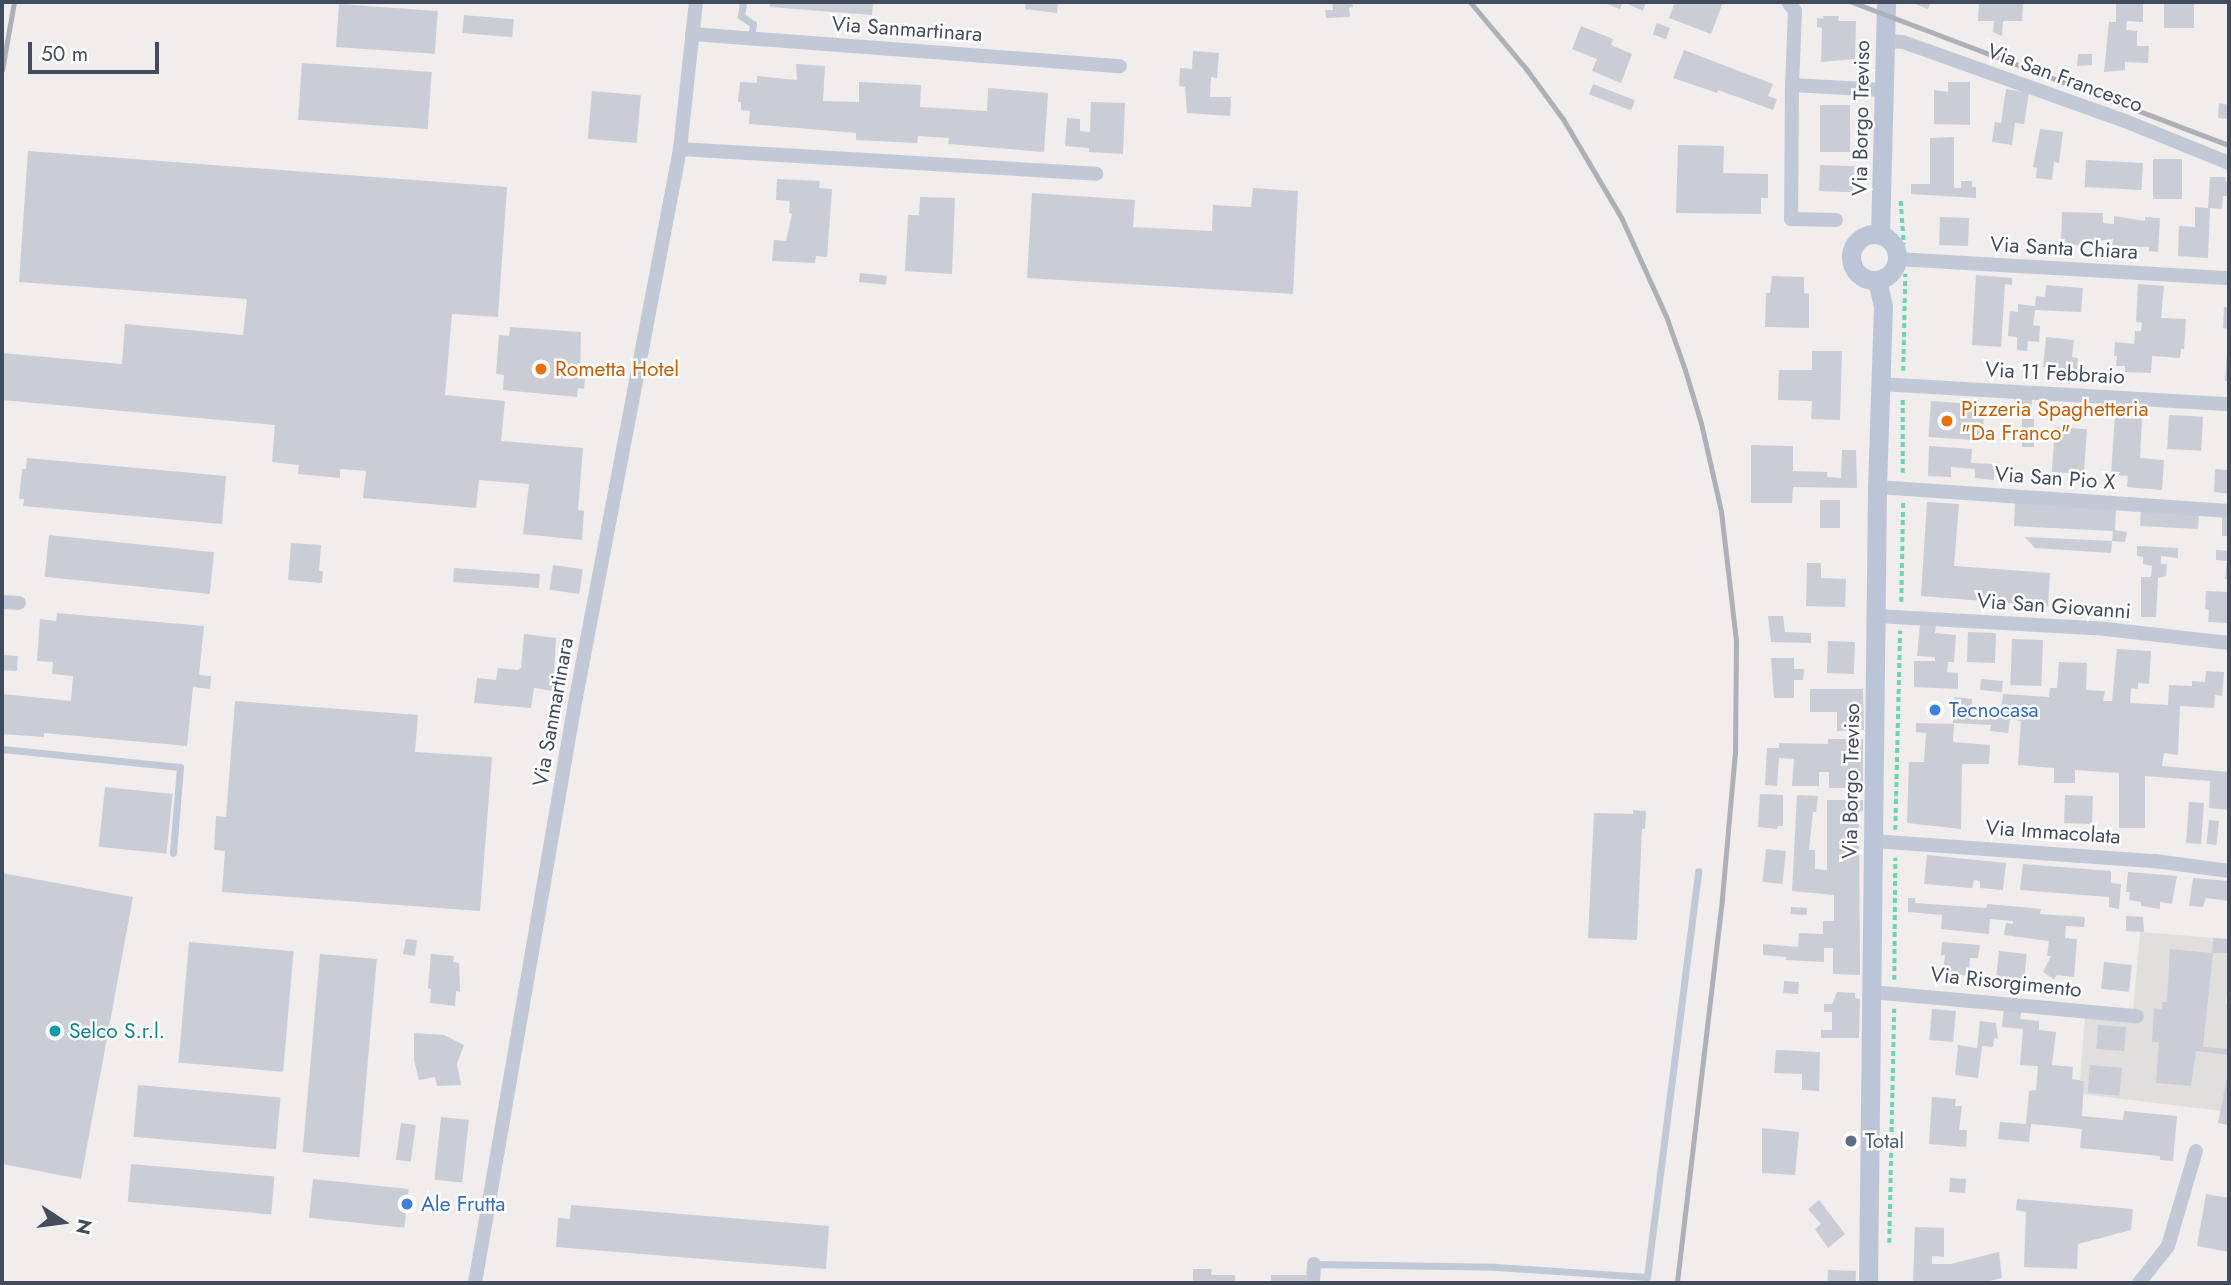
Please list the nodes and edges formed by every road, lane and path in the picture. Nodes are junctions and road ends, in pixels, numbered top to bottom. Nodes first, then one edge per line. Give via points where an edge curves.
1 (696, 2) edge
2 (743, 2) edge
3 (1788, 2) edge
4 (1886, 2) edge
5 (692, 34) junction
6 (751, 38) junction
7 (1885, 41) junction
8 (1120, 66) dead end
9 (1792, 85) junction
10 (1884, 90) junction
11 (680, 149) junction
12 (2229, 163) edge
13 (1097, 174) dead end
14 (1900, 195) dead end
15 (1836, 220) dead end
16 (1880, 235) junction
17 (1901, 259) junction
18 (2229, 278) edge
19 (1877, 280) junction
20 (1879, 384) junction
21 (1902, 385) junction
22 (2229, 404) edge
23 (1877, 487) junction
24 (1903, 489) junction
25 (2229, 511) edge
26 (2, 602) edge
27 (19, 603) dead end
28 (1876, 616) junction
29 (1901, 617) junction
30 (2229, 643) edge
31 (2, 749) edge
32 (1873, 841) junction
33 (1895, 841) junction
34 (173, 853) dead end
35 (1699, 871) dead end
36 (2229, 871) edge
37 (1871, 992) junction
38 (1894, 992) junction
39 (2137, 1016) dead end
40 (2196, 1151) dead end
41 (1888, 1249) dead end
42 (1314, 1264) joint
43 (475, 1283) edge
44 (1313, 1283) edge
45 (1868, 1283) edge
46 (2139, 1283) edge

1 - 5 street, Via Sanmartinara
2 - 6 lane via 741,16 753,24
3 - 9 street via 1795,11
4 - 7 street, Via Borgo Treviso
5 - 6 street, Via Sanmartinara
5 - 11 street, Via Sanmartinara
6 - 8 street, Via Sanmartinara
7 - 10 street, Via Borgo Treviso
7 - 12 street, Via San Francesco via 1903,42
9 - 10 street
9 - 15 street via 1791,219
10 - 16 street, Via Borgo Treviso
11 - 13 street
11 - 43 street, Via Sanmartinara via 574,708
14 - 17 path
16 - 17 street via 1891,241
16 - 19 street via 1861,238 1851,254 1857,273
17 - 18 street, Via Santa Chiara
17 - 19 street via 1893,271
17 - 21 path
19 - 20 street, Via Borgo Treviso via 1883,306
20 - 21 street, Via 11 Febbraio
20 - 23 street, Via Borgo Treviso
21 - 22 street, Via 11 Febbraio
21 - 24 path
23 - 24 street, Via San Pio X
23 - 28 street, Via Borgo Treviso
24 - 25 street, Via San Pio X
24 - 29 path
26 - 27 street
28 - 29 street, Via San Giovanni
28 - 32 street, Via Borgo Treviso
29 - 30 street, Via San Giovanni via 2105,629
29 - 33 path
31 - 34 lane via 180,767
32 - 33 street, Via Immacolata
32 - 37 street, Via Borgo Treviso
33 - 36 street, Via Immacolata
33 - 38 path
35 - 42 lane via 1647,1278 1496,1267
37 - 38 street, Via Risorgimento
37 - 45 street, Via Borgo Treviso
38 - 39 street, Via Risorgimento
38 - 41 path
40 - 46 street via 2168,1246
42 - 44 street

